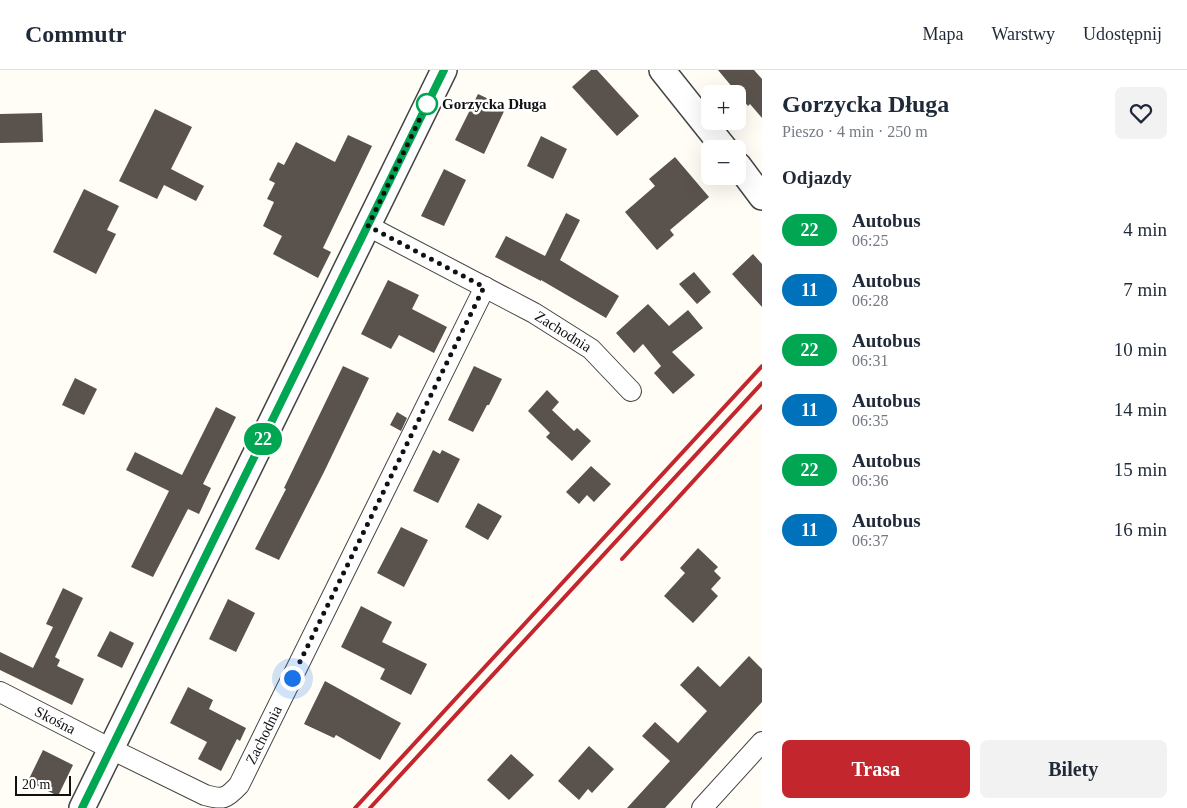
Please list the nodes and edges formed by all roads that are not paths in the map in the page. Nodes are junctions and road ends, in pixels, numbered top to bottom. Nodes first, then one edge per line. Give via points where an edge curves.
1 (444, 70) edge
2 (662, 70) edge
3 (718, 140) edge
4 (746, 176) edge
5 (762, 197) edge
6 (368, 226) junction
7 (484, 287) junction
8 (632, 391) dead end
9 (0, 692) edge
10 (762, 742) edge
11 (111, 750) junction
12 (82, 808) edge
13 (702, 808) edge

1 - 6 street
2 - 3 street
4 - 5 street
6 - 7 street, Zachodnia
6 - 11 street
7 - 8 street, Zachodnia via 534,313 591,349
7 - 11 street, Zachodnia via 239,785 228,796 205,795
9 - 11 street, Skośna
10 - 13 street
11 - 12 street

